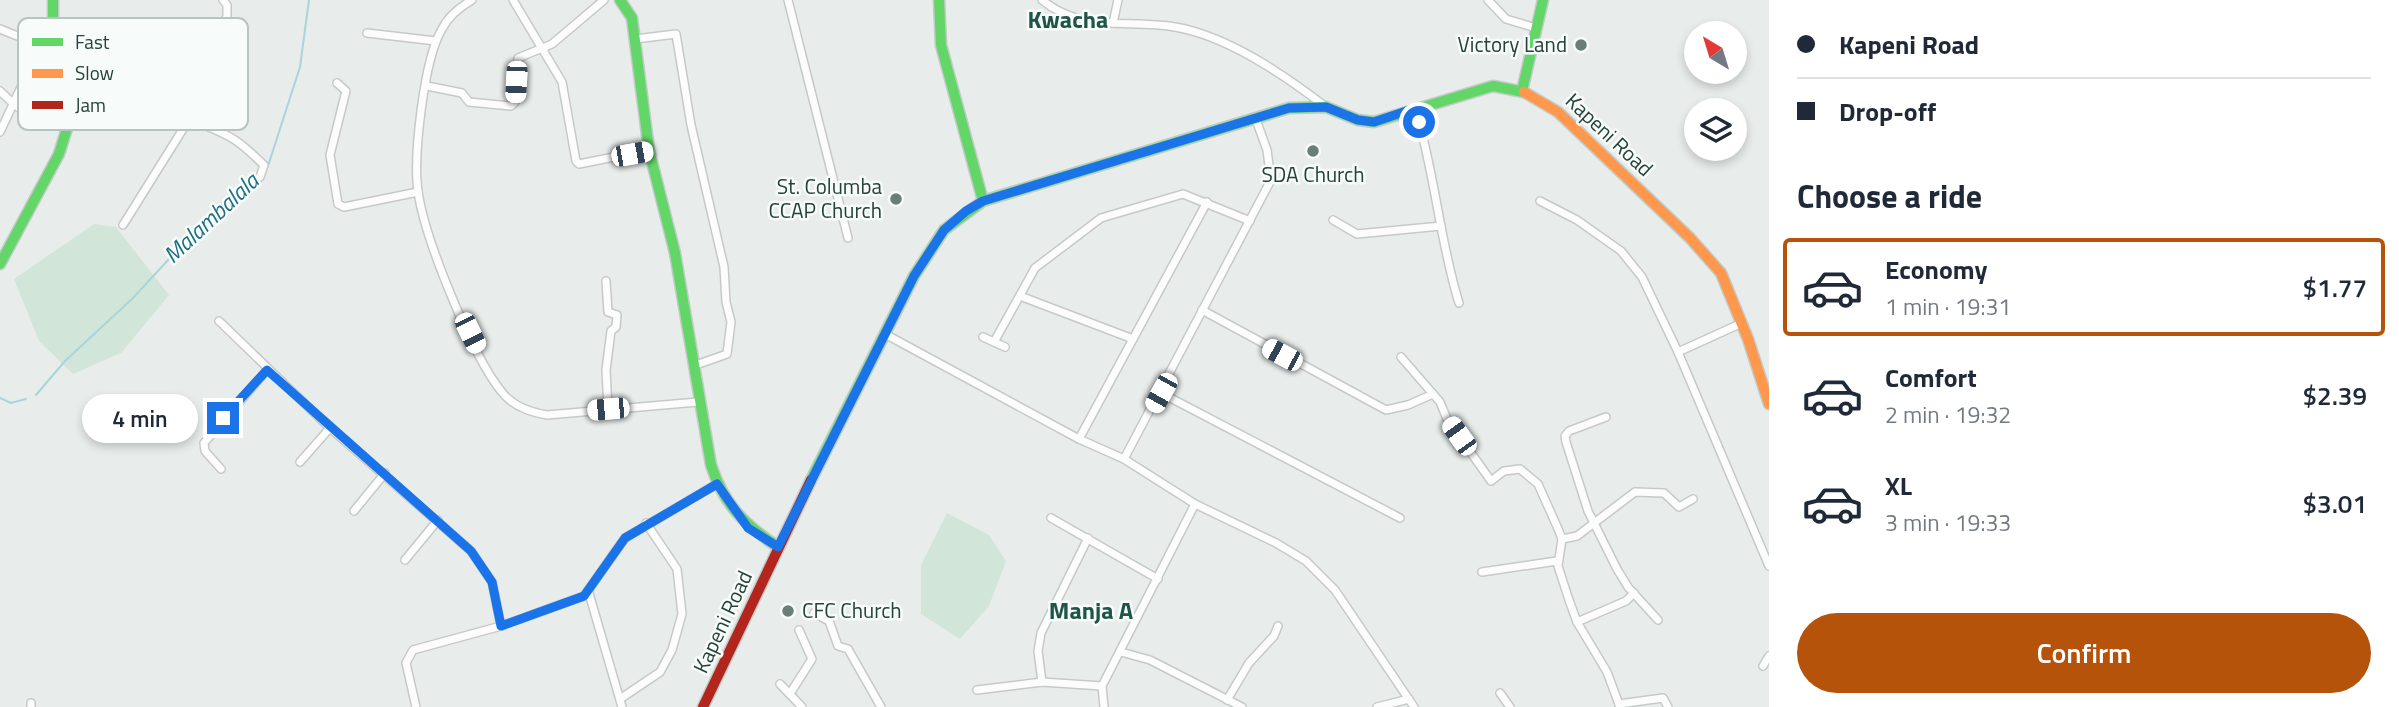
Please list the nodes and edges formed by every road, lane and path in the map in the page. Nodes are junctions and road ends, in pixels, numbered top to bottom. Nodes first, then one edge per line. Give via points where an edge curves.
1 (53, 0) edge
2 (223, 0) edge
3 (472, 0) edge
4 (513, 0) edge
5 (604, 0) edge
6 (620, 0) edge
7 (788, 0) edge
8 (939, 0) edge
9 (1042, 0) edge
10 (1118, 0) edge
11 (1488, 0) edge
12 (1543, 0) edge
13 (51, 18) edge
14 (225, 18) edge
15 (1113, 23) junction
16 (1536, 28) junction
17 (0, 29) edge
18 (367, 33) dead end
19 (18, 36) edge
20 (635, 39) junction
21 (436, 41) junction
22 (543, 49) junction
23 (337, 83) dead end
24 (426, 86) junction
25 (0, 91) edge
26 (1522, 91) junction
27 (18, 97) edge
28 (14, 105) junction
29 (18, 107) edge
30 (1326, 107) junction
31 (1415, 108) junction
32 (1255, 117) junction
33 (66, 130) edge
34 (182, 130) edge
35 (212, 130) edge
36 (0, 132) edge
37 (649, 150) junction
38 (260, 177) dead end
39 (418, 192) junction
40 (983, 201) junction
41 (1540, 201) dead end
42 (1207, 202) junction
43 (1333, 220) dead end
44 (1250, 221) junction
45 (123, 225) dead end
46 (1441, 226) junction
47 (848, 238) dead end
48 (0, 264) edge
49 (606, 281) dead end
50 (1020, 296) junction
51 (1459, 303) dead end
52 (1202, 310) junction
53 (219, 321) dead end
54 (1742, 323) junction
55 (885, 334) junction
56 (982, 337) dead end
57 (1133, 339) junction
58 (994, 342) junction
59 (1005, 347) dead end
60 (1678, 352) junction
61 (1401, 357) dead end
62 (693, 366) junction
63 (267, 370) junction
64 (1161, 393) junction
65 (1433, 394) junction
66 (698, 402) junction
67 (1769, 404) edge
68 (608, 409) junction
69 (1606, 417) dead end
70 (330, 428) junction
71 (1079, 439) junction
72 (1124, 459) junction
73 (300, 462) dead end
74 (221, 469) dead end
75 (385, 473) junction
76 (717, 484) junction
77 (1693, 499) dead end
78 (1195, 504) junction
79 (354, 511) dead end
80 (1051, 518) dead end
81 (1400, 518) dead end
82 (438, 520) junction
83 (646, 523) junction
84 (1595, 523) junction
85 (1088, 538) junction
86 (1562, 539) junction
87 (778, 547) junction
88 (405, 560) dead end
89 (1558, 561) junction
90 (1769, 566) edge
91 (1482, 572) dead end
92 (1158, 579) junction
93 (588, 589) junction
94 (1634, 593) junction
95 (814, 613) dead end
96 (1658, 620) dead end
97 (1577, 622) junction
98 (501, 626) junction
99 (1278, 626) dead end
100 (799, 630) dead end
101 (1121, 652) junction
102 (1769, 656) edge
103 (1763, 666) dead end
104 (1042, 682) junction
105 (780, 684) dead end
106 (1102, 686) junction
107 (977, 690) dead end
108 (791, 692) junction
109 (1500, 692) dead end
110 (1409, 699) junction
111 (1227, 700) junction
112 (621, 703) edge
113 (1619, 706) edge
114 (416, 707) edge
115 (703, 707) edge
116 (802, 707) edge
117 (881, 707) edge
118 (1104, 707) edge
119 (1241, 707) edge
120 (1377, 707) edge
121 (1414, 707) edge
122 (1510, 707) edge
123 (1668, 707) edge

1 - 13 main road
2 - 14 street
3 - 21 street via 449,18
4 - 22 street
5 - 22 street
6 - 20 main road via 632,18
7 - 47 street
8 - 40 main road via 941,44
9 - 15 street via 1080,21
10 - 15 street
11 - 16 street via 1506,19
12 - 16 main road
15 - 30 street via 1195,32 1249,58
16 - 26 main road
17 - 19 street
18 - 21 street
20 - 37 main road
20 - 62 street via 676,34 723,267 732,322 727,354
21 - 24 street
22 - 24 street via 518,58 515,103 511,106 469,102 462,93
22 - 37 street via 562,82 579,164
23 - 39 street via 346,91 330,155 338,204 344,208
24 - 39 street via 415,168
25 - 28 street
26 - 31 main road, Kapeni Road via 1493,86
26 - 54 main road, Kapeni Road via 1571,123 1690,238 1721,273
27 - 28 street
28 - 29 street
28 - 36 street
30 - 31 main road, Kapeni Road via 1374,122
30 - 32 main road, Kapeni Road via 1289,108
31 - 46 street
32 - 40 main road, Kapeni Road
32 - 44 street via 1267,150 1271,180
33 - 48 main road via 59,154
34 - 45 street
35 - 38 street via 233,138 264,165
37 - 62 main road via 676,253
39 - 68 street via 460,313 501,392 522,408 547,415
40 - 55 main road, Kapeni Road via 940,234
41 - 60 street via 1621,251 1649,290
42 - 44 street
42 - 50 street via 1189,195 1172,196 1101,218 1035,268
42 - 57 street
43 - 46 street via 1357,234
44 - 52 street
46 - 51 street
49 - 68 street via 608,312 617,315 608,350
50 - 57 street
50 - 58 street
52 - 64 street
52 - 65 street via 1386,410
53 - 63 street
54 - 60 street
54 - 67 main road, Kapeni Road
55 - 71 street
55 - 87 main road, Kapeni Road
56 - 58 street
57 - 71 street
58 - 59 street
60 - 90 street
61 - 65 street
62 - 66 main road
63 - 70 street
63 - 74 street via 204,443 205,451
64 - 72 street
64 - 81 street
65 - 86 street via 1491,481 1504,471 1520,470 1538,484
66 - 68 street
66 - 76 main road
69 - 84 street via 1565,436
70 - 73 street
70 - 75 street
71 - 72 street
72 - 78 street
75 - 79 street
75 - 82 street
76 - 83 street
76 - 87 main road via 748,528
77 - 84 street via 1679,507 1664,493 1635,492
78 - 92 street
78 - 110 street via 1306,561 1335,590
80 - 85 street
82 - 88 street
82 - 98 street via 484,567 492,582
83 - 93 street via 618,545
83 - 112 street via 677,569 682,614 660,672
84 - 86 street via 1577,536
84 - 94 street
85 - 92 street
85 - 104 street via 1041,633
86 - 89 street
87 - 115 main road, Kapeni Road
89 - 91 street
89 - 97 street
92 - 101 street
93 - 98 street via 576,601
93 - 112 street
94 - 96 street
94 - 97 street via 1626,601
95 - 117 street via 829,621 838,646 853,656
97 - 113 street via 1607,672
98 - 114 street via 413,650 406,663
99 - 111 street via 1248,663
100 - 108 street via 812,659
101 - 106 street
101 - 111 street via 1150,660
102 - 103 street
104 - 106 street
104 - 107 street
105 - 108 street
106 - 118 street
108 - 116 street
109 - 122 street
110 - 120 street
110 - 121 street
111 - 119 street
113 - 123 street via 1663,698

